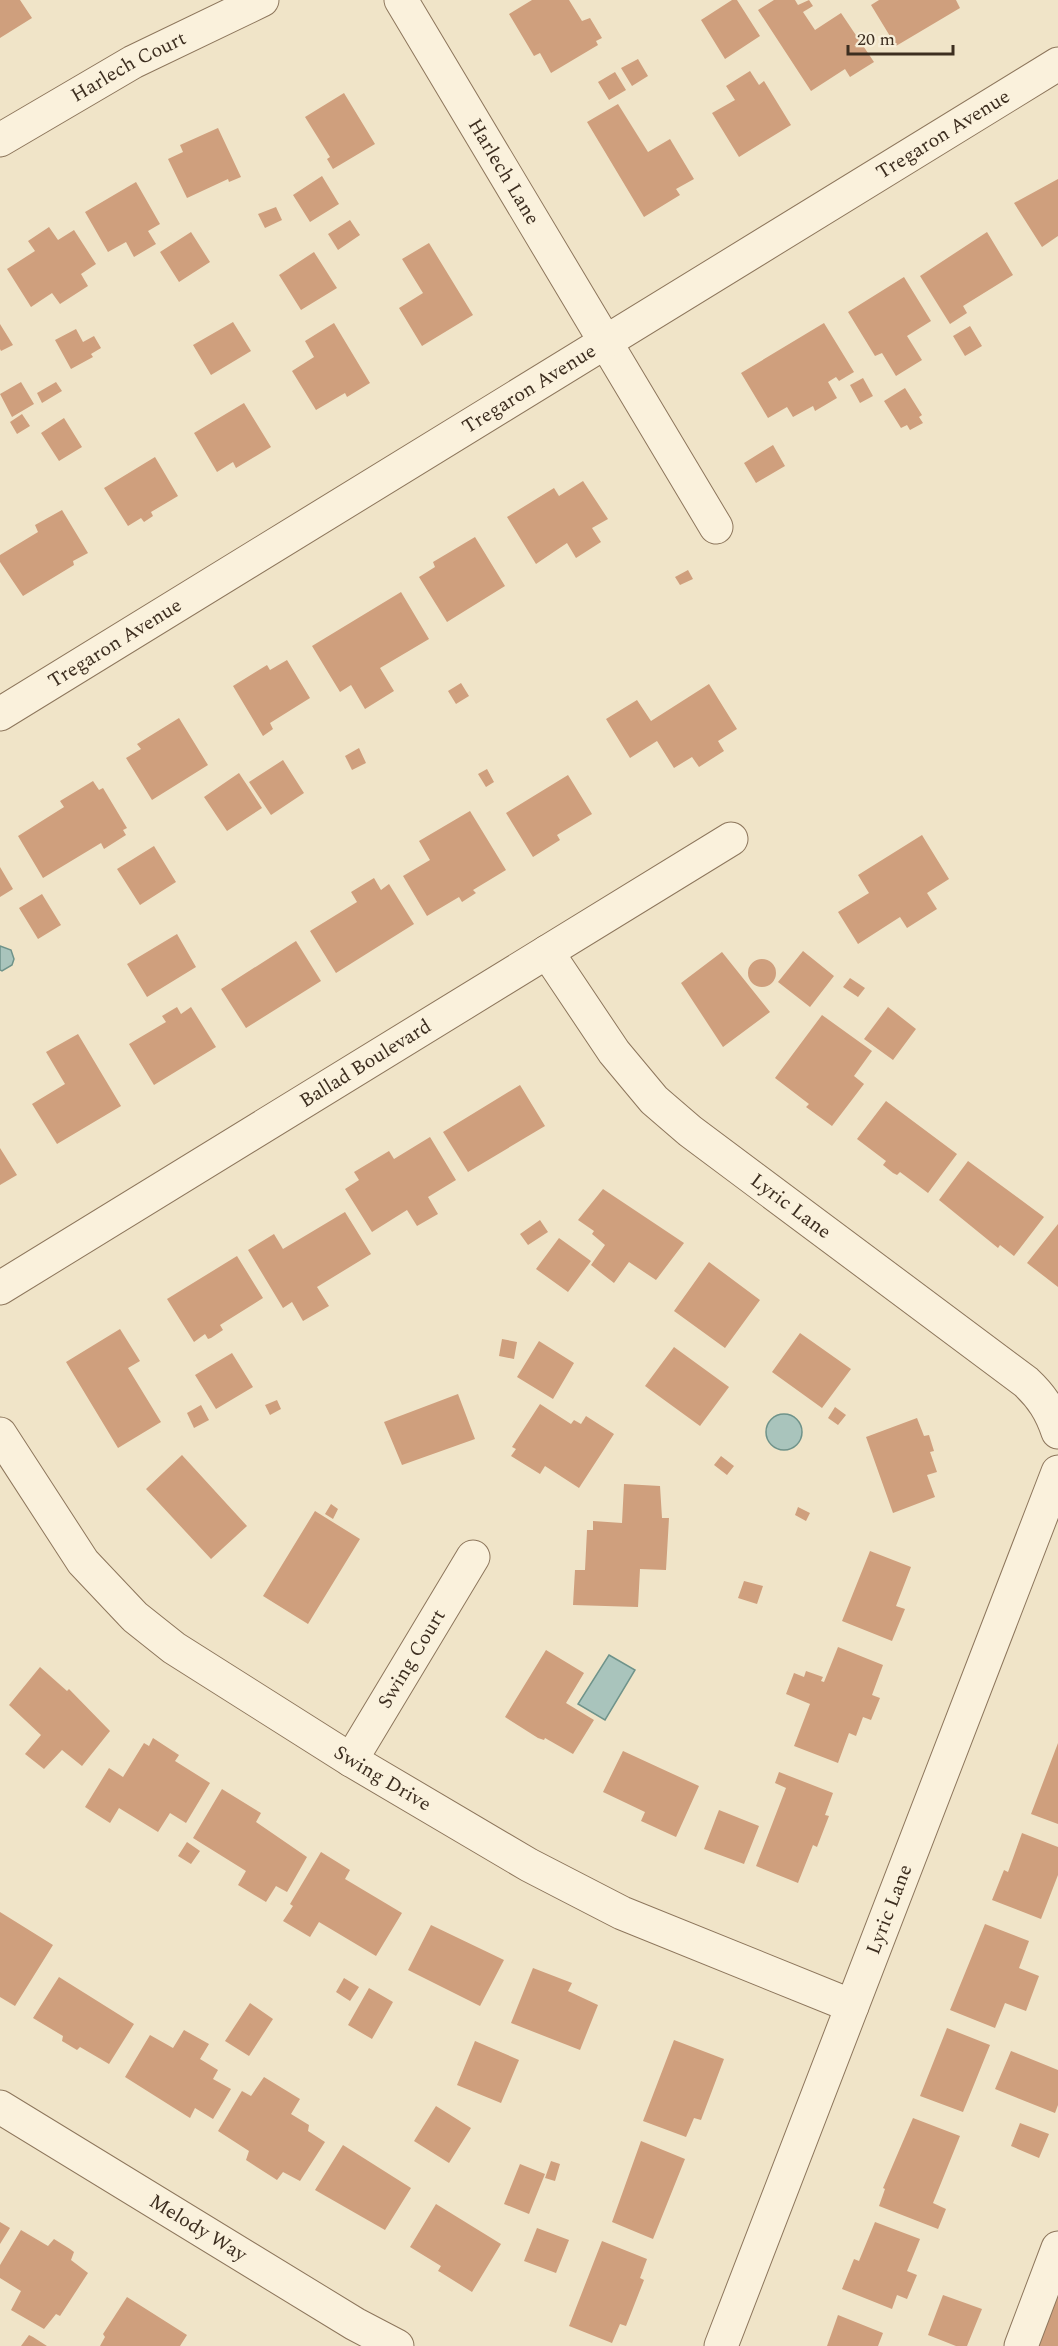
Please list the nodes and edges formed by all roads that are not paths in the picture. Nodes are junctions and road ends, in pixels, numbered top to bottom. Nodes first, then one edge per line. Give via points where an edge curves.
1 (262, 0) edge
2 (401, 0) edge
3 (1058, 64) edge
4 (0, 140) edge
5 (607, 342) junction
6 (716, 527) dead end
7 (0, 714) edge
8 (731, 839) dead end
9 (547, 952) junction
10 (0, 1288) edge
11 (1058, 1432) edge
12 (0, 1434) edge
13 (1058, 1472) edge
14 (473, 1557) dead end
15 (351, 1760) junction
16 (852, 2006) junction
17 (0, 2108) edge
18 (1058, 2248) edge
19 (397, 2346) edge
20 (721, 2346) edge
21 (1021, 2346) edge

1 - 4 street, Harlech Court via 133,62
2 - 5 street, Harlech Lane
3 - 5 street, Tregaron Avenue
5 - 6 street, Harlech Lane
5 - 7 street, Tregaron Avenue
8 - 9 street, Ballad Boulevard
9 - 10 street, Ballad Boulevard
9 - 11 street, Lyric Lane via 614,1052 654,1100 1026,1382 1051,1411
12 - 15 street, Swing Drive via 83,1562 135,1617 174,1648
13 - 16 street, Lyric Lane
14 - 15 street, Swing Court
15 - 16 street, Swing Drive via 529,1865 622,1913
16 - 20 street, Lyric Lane
17 - 19 street, Melody Way
18 - 21 street

